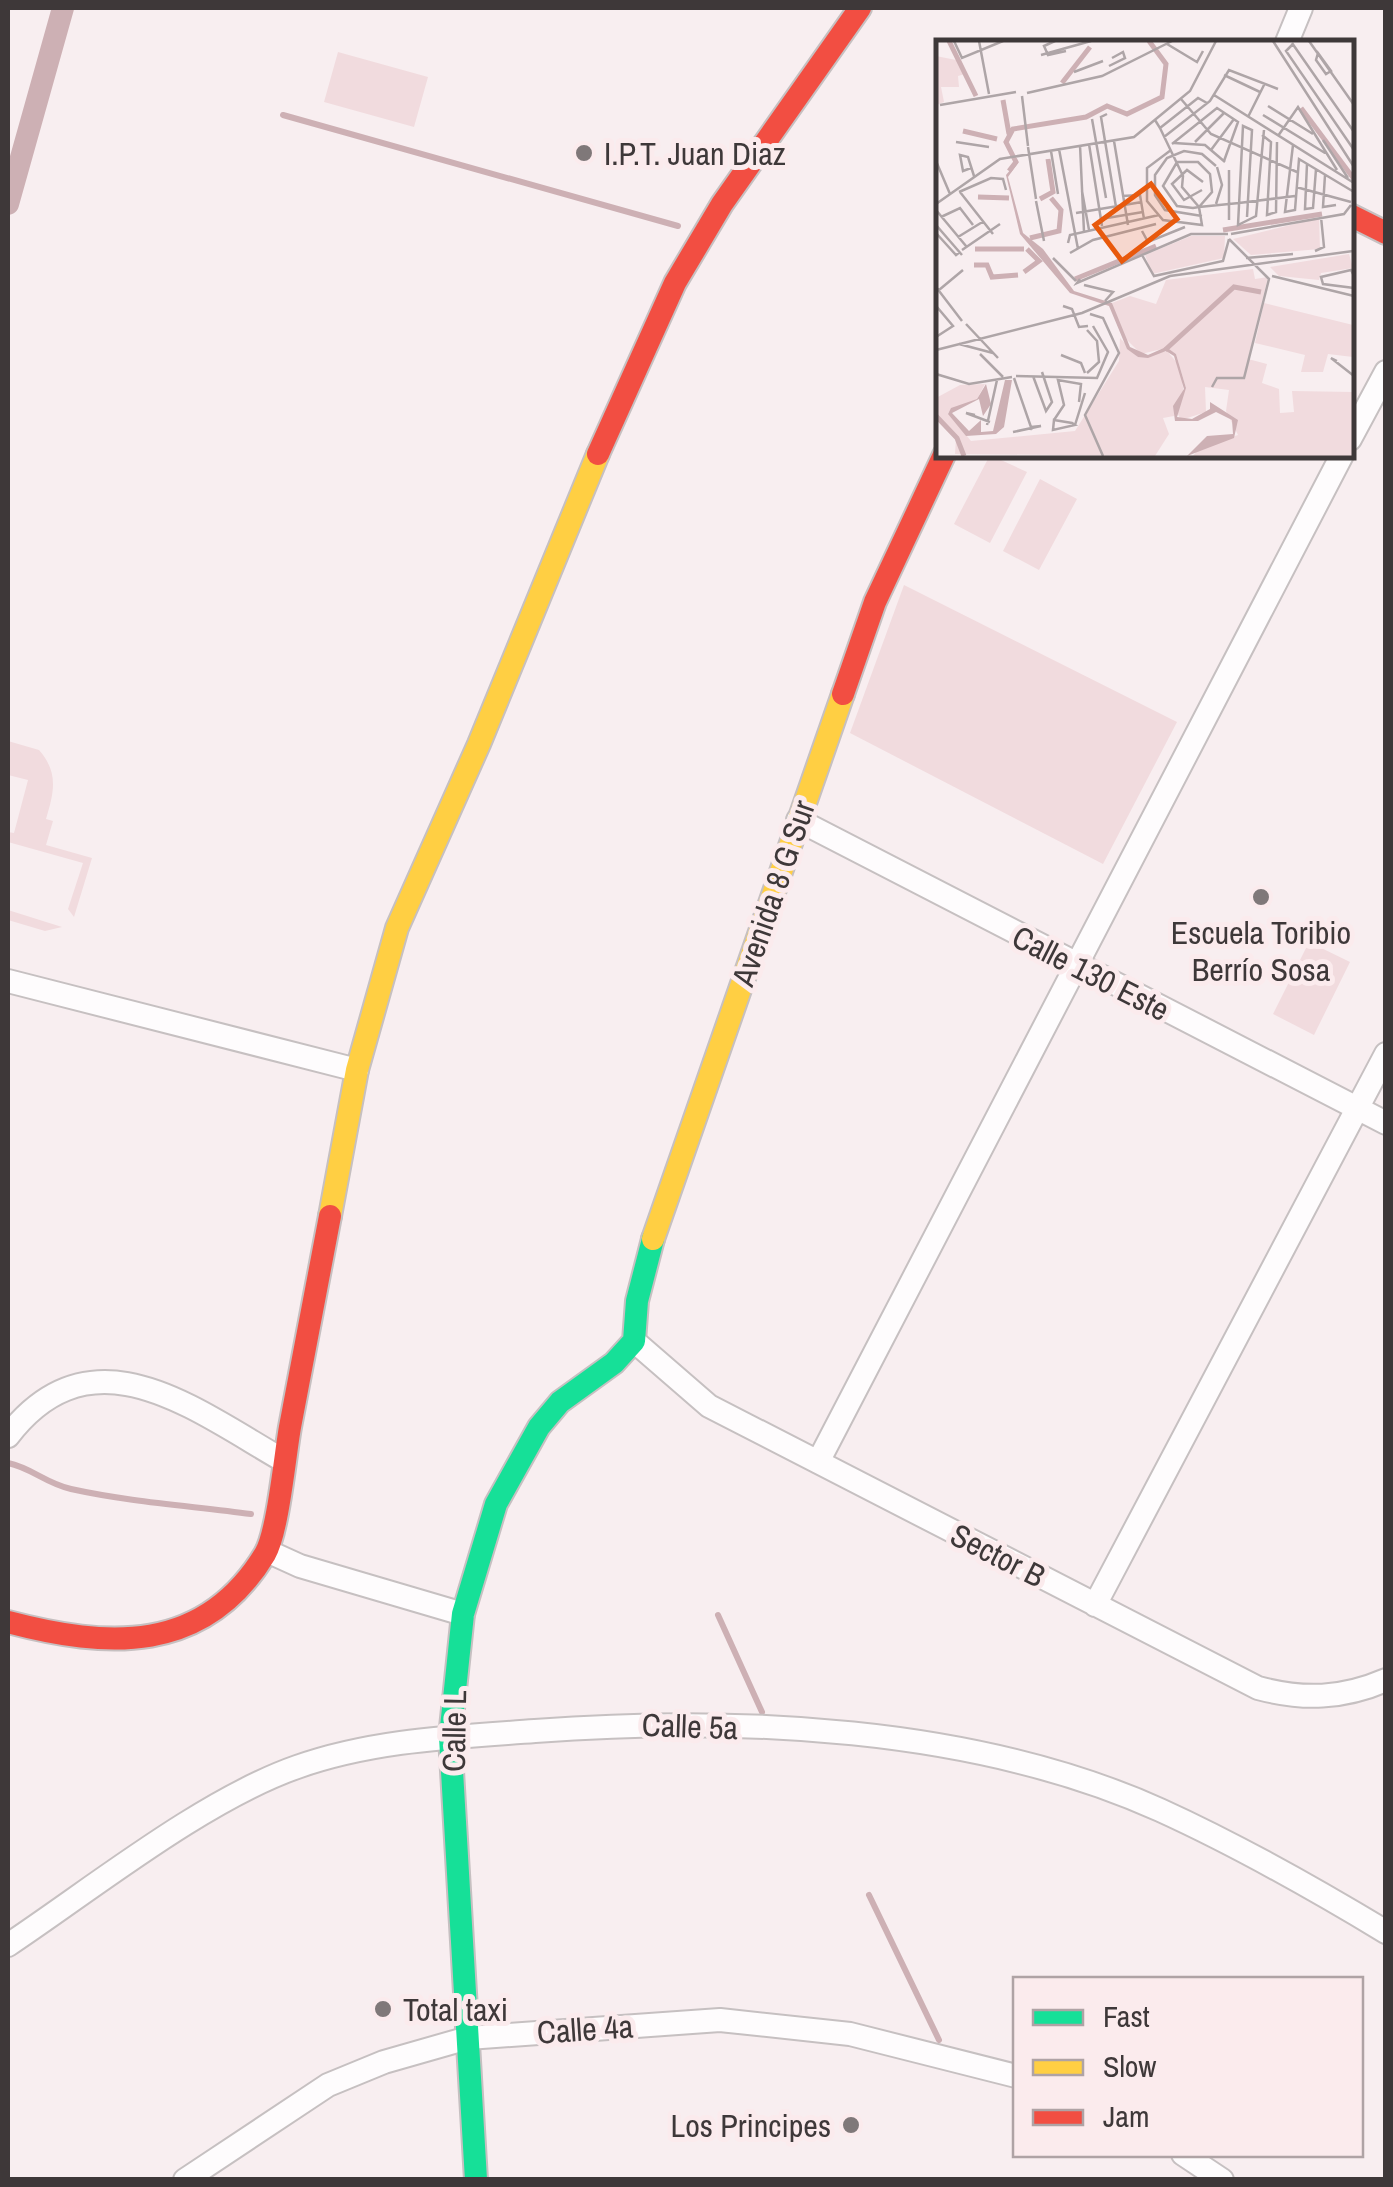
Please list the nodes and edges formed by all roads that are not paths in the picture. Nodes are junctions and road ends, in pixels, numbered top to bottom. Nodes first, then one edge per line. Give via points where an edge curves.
1 (860, 8) edge
2 (1301, 8) edge
3 (1289, 40) edge
4 (1353, 216) edge
5 (1386, 233) edge
6 (1386, 372) edge
7 (1353, 434) edge
8 (943, 458) edge
9 (1340, 458) edge
10 (798, 820) junction
11 (1076, 966) junction
12 (8, 981) edge
13 (1386, 1054) edge
14 (357, 1070) junction
15 (1358, 1108) junction
16 (1386, 1123) edge
17 (634, 1341) junction
18 (8, 1436) edge
19 (281, 1459) junction
20 (818, 1462) junction
21 (267, 1551) junction
22 (1095, 1605) junction
23 (463, 1614) junction
24 (8, 1622) edge
25 (1386, 1680) edge
26 (450, 1737) junction
27 (1386, 1932) edge
28 (8, 1945) edge
29 (468, 2038) junction
30 (1013, 2075) edge
31 (1188, 2157) edge
32 (186, 2180) edge
33 (476, 2180) edge
34 (1222, 2180) edge

1 - 14 street via 722,204 621,396 397,928
2 - 3 street
4 - 5 street
6 - 7 street
8 - 10 street, Avenida 8 G Sur via 875,602
9 - 11 street
10 - 11 street, Calle 130 Este
10 - 17 street, Avenida 8 G Sur via 649,1251
11 - 15 street, Calle 130 Este
11 - 20 street
12 - 14 street
13 - 15 street
14 - 19 street
15 - 16 street, Calle 130 Este
15 - 22 street
17 - 20 street, Sector B via 708,1406
17 - 23 street, Calle L via 560,1402 518,1460 496,1504
18 - 19 street via 56,1391 82,1382 117,1383 177,1399
19 - 21 street
20 - 22 street, Sector B
21 - 23 street
21 - 24 street via 218,1606 147,1640 88,1643
22 - 25 street, Sector B via 1272,1692 1314,1698
23 - 26 street, Calle L
26 - 27 street, Calle 5a via 634,1724 793,1730 1021,1763 1159,1809
26 - 28 street, Calle 5a via 343,1755 249,1788
26 - 29 street, Calle L
29 - 30 street, Calle 4a via 720,2020 850,2034
29 - 32 street, Calle 4a via 328,2084
29 - 33 street, Calle L
31 - 34 street

